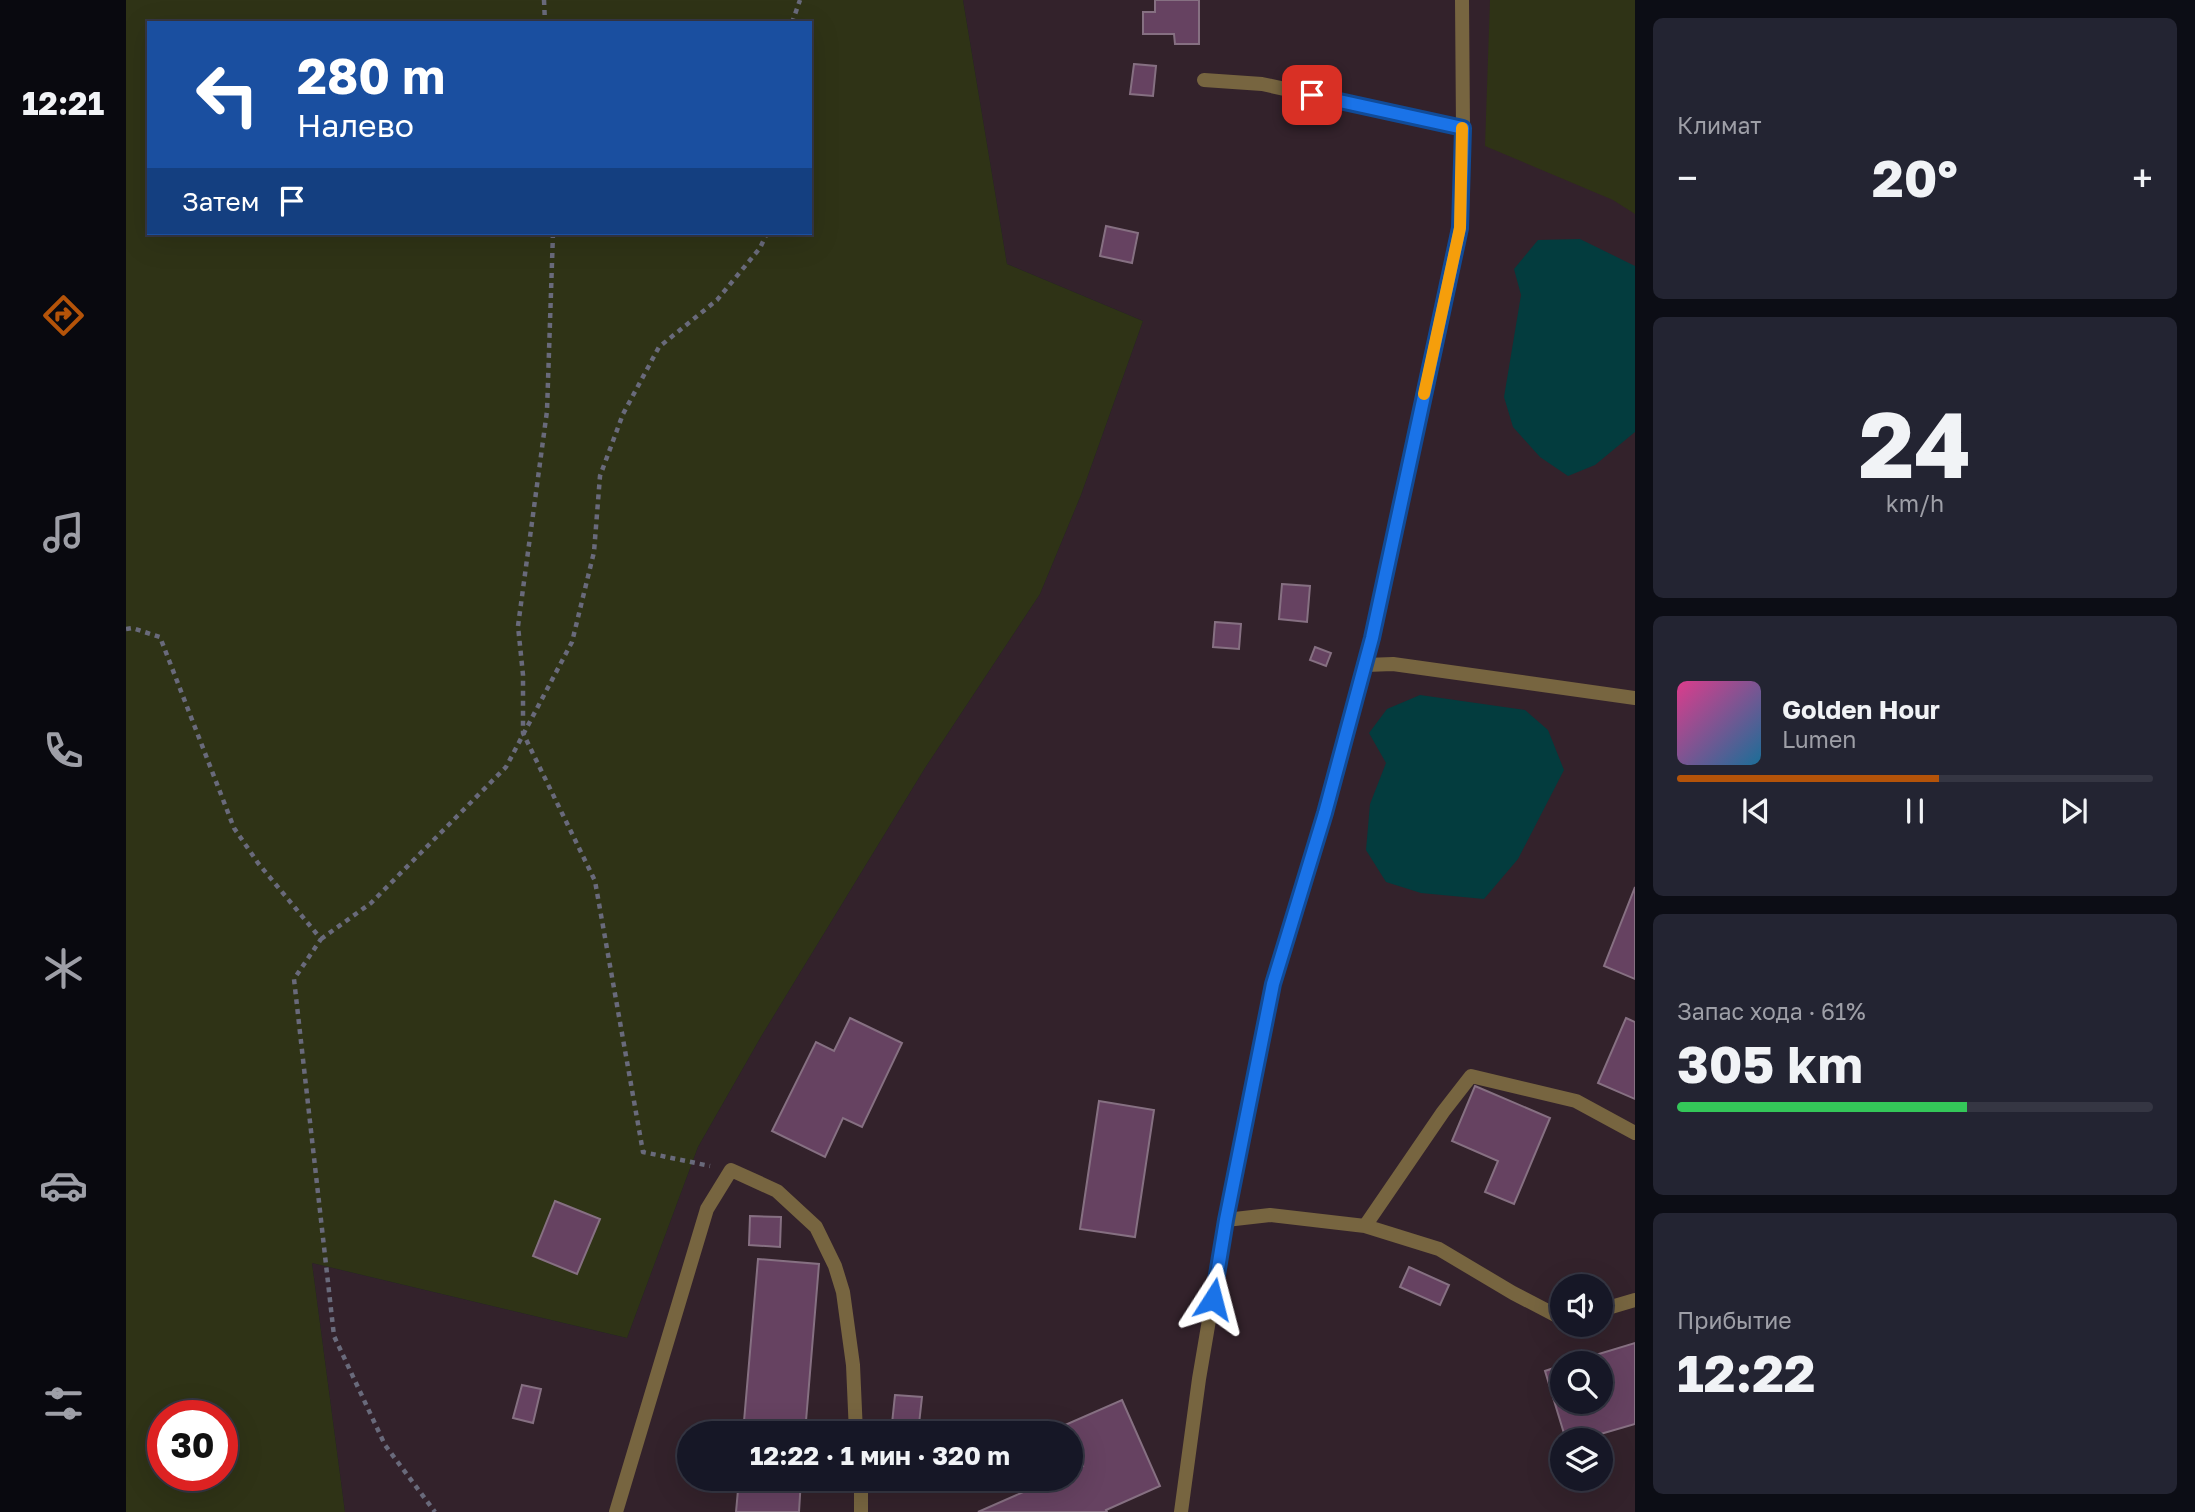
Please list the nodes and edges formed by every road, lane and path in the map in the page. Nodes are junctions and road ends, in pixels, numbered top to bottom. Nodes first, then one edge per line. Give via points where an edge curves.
1 (544, 0) edge
2 (800, 0) edge
3 (1462, 0) edge
4 (545, 21) edge
5 (793, 21) edge
6 (1204, 80) dead end
7 (1463, 128) junction
8 (553, 235) edge
9 (766, 235) edge
10 (126, 629) edge
11 (1366, 665) junction
12 (1635, 698) edge
13 (523, 733) junction
14 (321, 939) junction
15 (1635, 1133) edge
16 (731, 1170) junction
17 (1226, 1220) junction
18 (1365, 1226) junction
19 (1635, 1300) edge
20 (1613, 1306) edge
21 (1550, 1312) edge
22 (855, 1421) edge
23 (861, 1491) edge
24 (435, 1512) edge
25 (616, 1512) edge
26 (861, 1512) edge
27 (1181, 1512) edge

1 - 4 path
2 - 5 path
3 - 7 street
6 - 7 street via 1262,85
7 - 11 street via 1460,228
8 - 13 path via 547,411 518,626
9 - 13 path via 717,300 659,347 623,414 600,476 594,552 572,642
10 - 14 path via 160,637 234,828
11 - 12 street via 1392,664
11 - 17 street via 1273,984
13 - 14 path via 506,767 371,903
13 - 16 path via 595,881 643,1152
14 - 24 path via 294,979 334,1336 385,1445
15 - 18 street via 1576,1101 1471,1076
16 - 22 street via 777,1191 816,1227 843,1292
16 - 25 street via 706,1209
17 - 18 street via 1270,1215
17 - 27 street
18 - 21 street via 1439,1249
19 - 20 street
23 - 26 street

